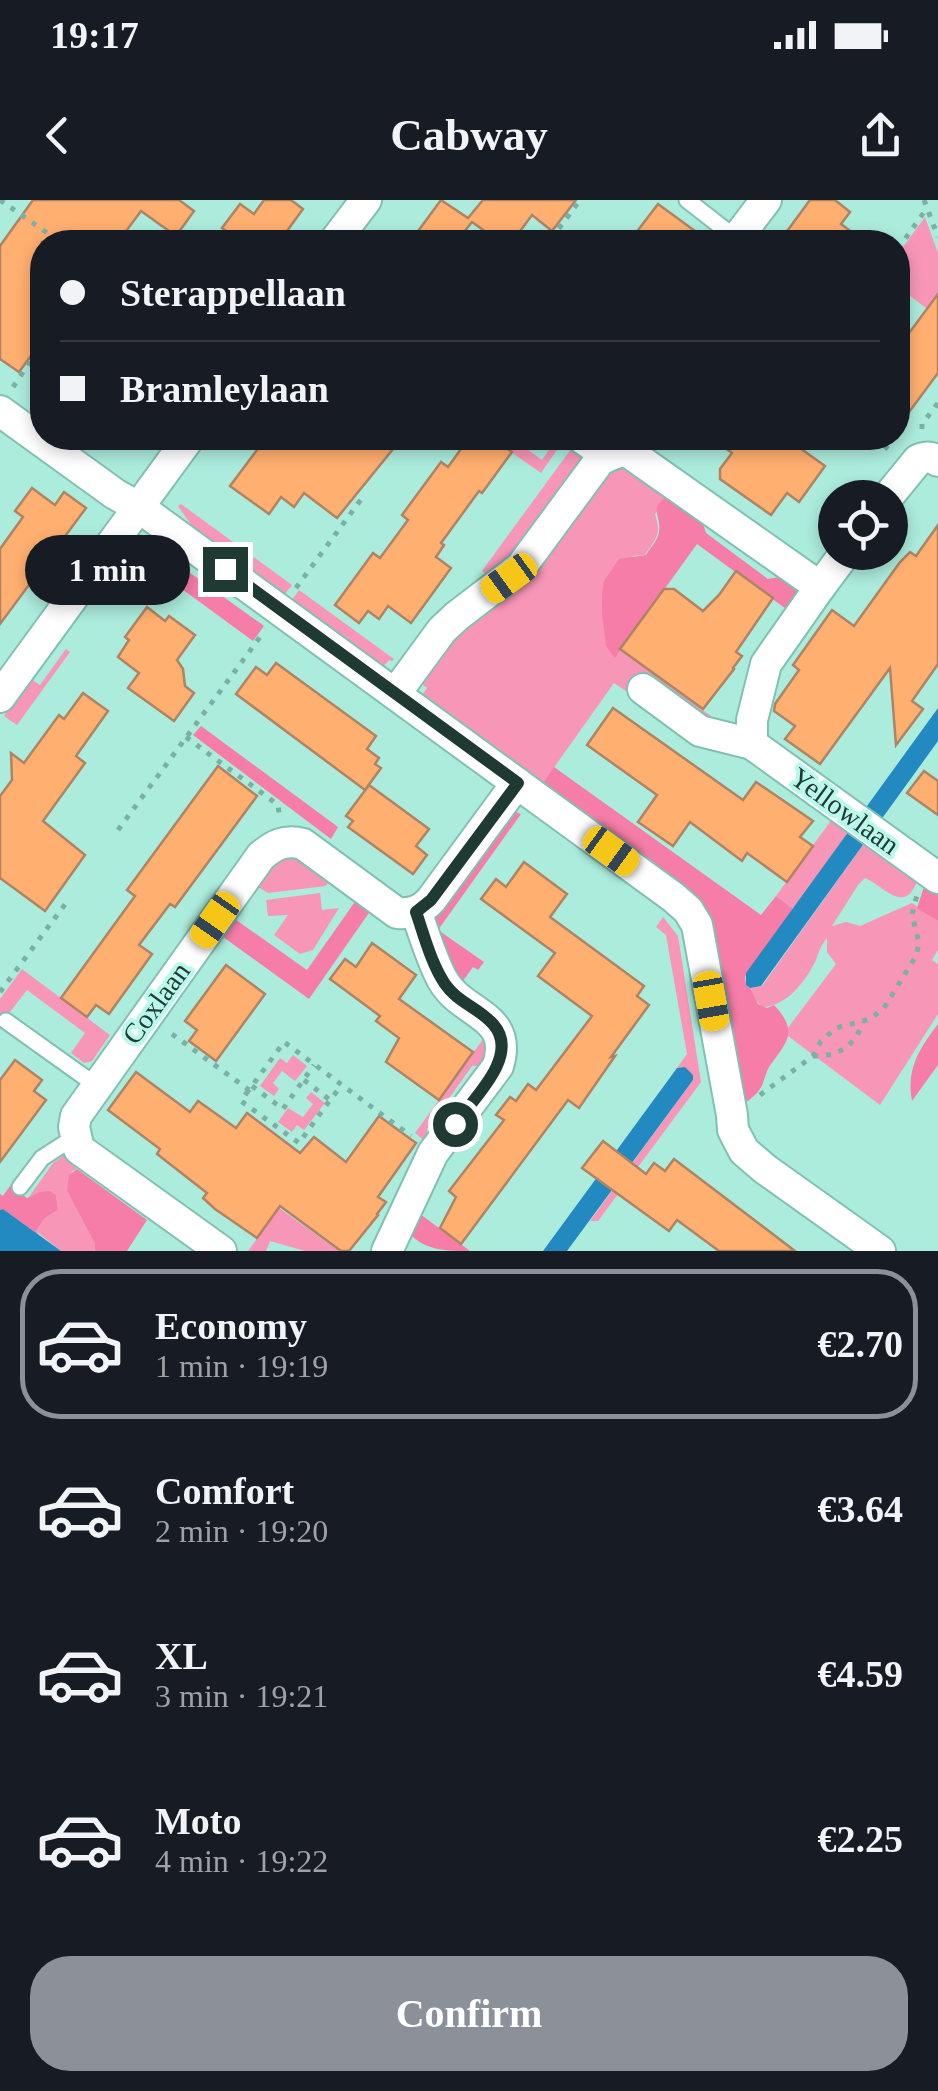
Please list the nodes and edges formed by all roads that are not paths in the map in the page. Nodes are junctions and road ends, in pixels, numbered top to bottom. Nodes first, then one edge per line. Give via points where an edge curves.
1 (366, 200) edge
2 (687, 200) edge
3 (766, 200) edge
4 (343, 230) edge
5 (723, 230) edge
6 (744, 230) edge
7 (5, 401) edge
8 (30, 422) edge
9 (63, 450) edge
10 (181, 450) edge
11 (611, 450) edge
12 (938, 461) edge
13 (900, 480) edge
14 (140, 508) junction
15 (833, 570) edge
16 (820, 587) junction
17 (643, 689) dead end
18 (395, 694) junction
19 (0, 698) edge
20 (752, 744) junction
21 (518, 783) junction
22 (932, 873) edge
23 (416, 912) junction
24 (6, 1021) dead end
25 (96, 1086) junction
26 (76, 1136) junction
27 (20, 1187) dead end
28 (222, 1251) edge
29 (387, 1251) edge
30 (880, 1251) edge

1 - 4 street
2 - 5 lane
3 - 6 street
7 - 8 street
9 - 14 street
10 - 14 street
11 - 16 street via 631,454
11 - 18 street via 521,567 442,630
12 - 13 street via 918,460
14 - 18 street
14 - 19 street
15 - 16 street
16 - 20 street via 766,664
17 - 20 street, Yellowlaan via 700,731
18 - 21 street
20 - 22 street, Yellowlaan
21 - 23 street
21 - 30 street via 688,910 697,926 733,1130 744,1150
23 - 25 street, Coxlaan via 397,913 303,844 271,847
23 - 29 street via 444,982 492,1023 502,1052 434,1152
24 - 25 lane
25 - 26 street, Coxlaan via 76,1116
26 - 27 lane via 42,1158
26 - 28 street via 79,1150

